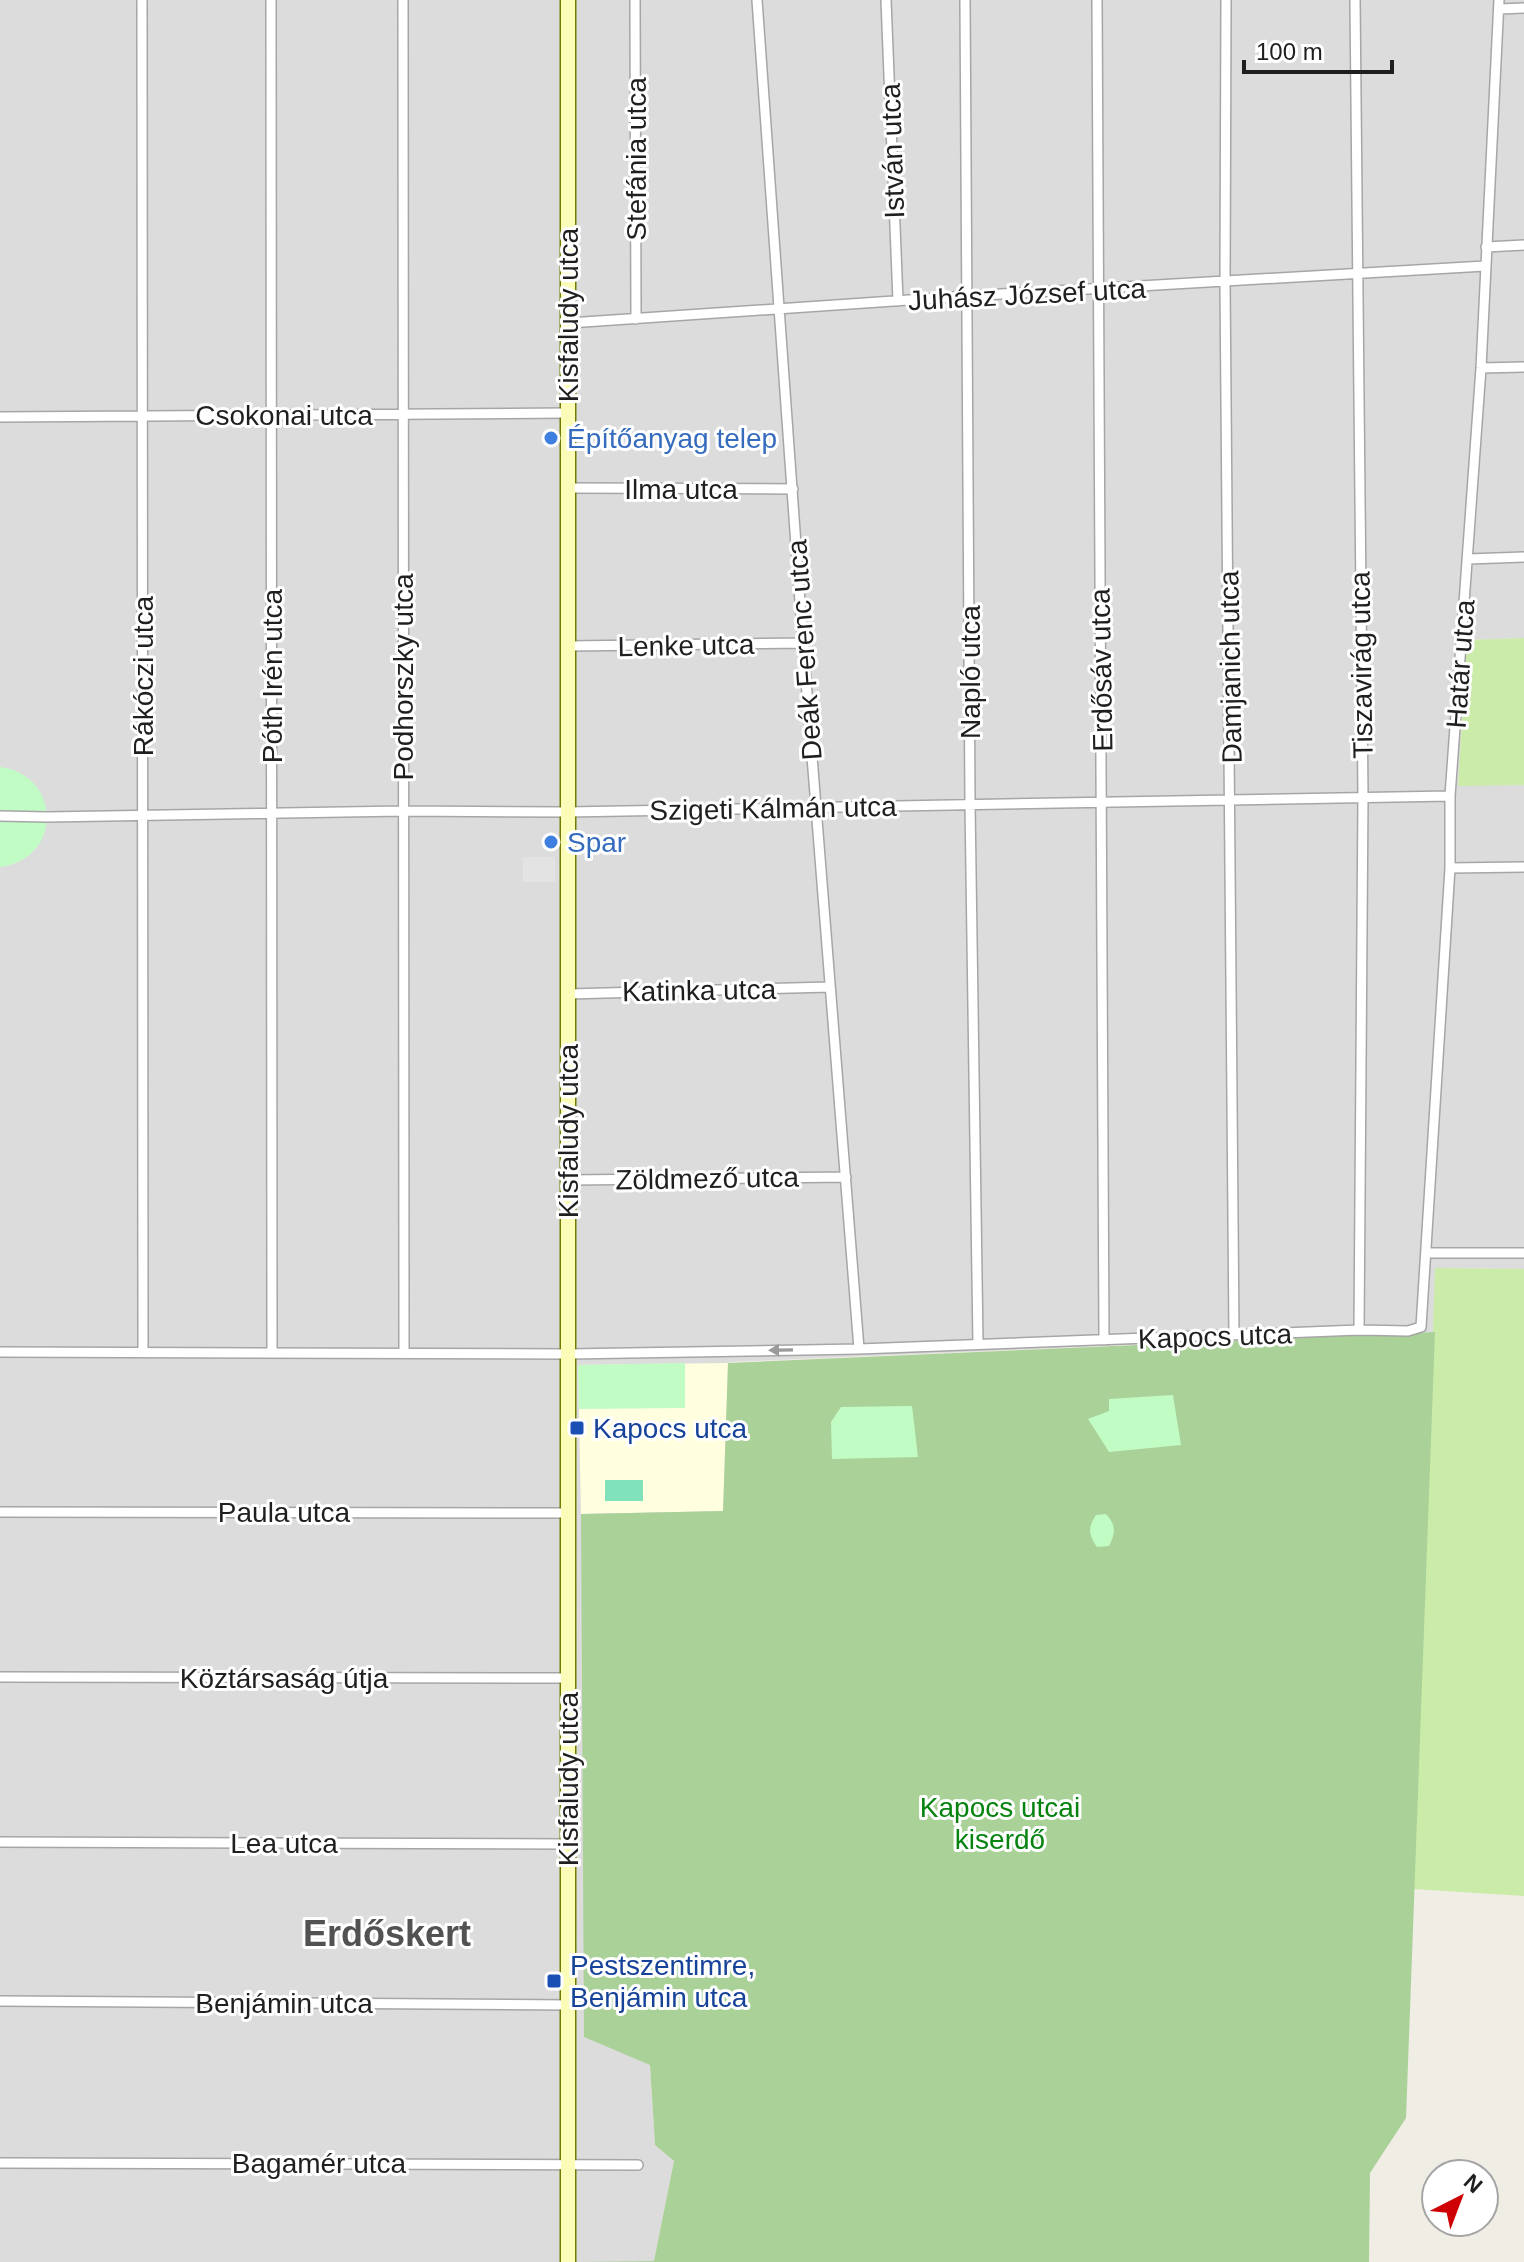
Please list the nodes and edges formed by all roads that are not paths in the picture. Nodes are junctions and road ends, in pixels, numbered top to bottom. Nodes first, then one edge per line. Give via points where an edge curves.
1 (142, 0) edge
2 (271, 0) edge
3 (403, 0) edge
4 (568, 0) edge
5 (635, 0) edge
6 (757, 0) edge
7 (886, 0) edge
8 (965, 0) edge
9 (1097, 0) edge
10 (1226, 0) edge
11 (1355, 0) edge
12 (1499, 4) edge
13 (1524, 8) edge
14 (1524, 245) edge
15 (1486, 247) junction
16 (1485, 266) junction
17 (1356, 274) junction
18 (1225, 283) junction
19 (1097, 289) junction
20 (967, 296) junction
21 (898, 301) junction
22 (778, 310) junction
23 (636, 319) junction
24 (569, 323) junction
25 (1524, 367) edge
26 (1481, 368) junction
27 (568, 413) junction
28 (403, 414) junction
29 (142, 416) junction
30 (272, 416) junction
31 (0, 417) edge
32 (569, 488) junction
33 (793, 489) junction
34 (1524, 557) edge
35 (1468, 559) junction
36 (803, 643) junction
37 (569, 646) junction
38 (1363, 796) junction
39 (1450, 796) junction
40 (1232, 800) junction
41 (1103, 801) junction
42 (970, 804) junction
43 (816, 806) junction
44 (403, 811) junction
45 (567, 812) junction
46 (144, 814) junction
47 (272, 814) junction
48 (0, 816) edge
49 (1524, 867) edge
50 (1450, 868) junction
51 (830, 987) junction
52 (568, 994) junction
53 (846, 1177) junction
54 (568, 1180) junction
55 (1427, 1253) junction
56 (1524, 1253) edge
57 (1421, 1327) joint
58 (1359, 1330) junction
59 (1234, 1335) junction
60 (1104, 1340) junction
61 (978, 1344) junction
62 (859, 1349) junction
63 (0, 1352) edge
64 (143, 1352) junction
65 (272, 1352) junction
66 (404, 1353) junction
67 (569, 1354) junction
68 (0, 1512) edge
69 (567, 1513) junction
70 (0, 1677) edge
71 (569, 1678) junction
72 (0, 1842) edge
73 (569, 1844) junction
74 (0, 2001) edge
75 (569, 2005) junction
76 (0, 2163) edge
77 (568, 2164) junction
78 (638, 2165) dead end
79 (568, 2262) edge

1 - 29 street, Rákóczi utca
2 - 30 street, Póth Irén utca
3 - 28 street, Podhorszky utca
4 - 24 street, Kisfaludy utca
5 - 23 street, Stefánia utca
6 - 22 street, Deák Ferenc utca
7 - 21 street, István utca
8 - 20 street, Napló utca
9 - 19 street, Erdősáv utca
10 - 18 street, Damjanich utca
11 - 17 street, Tiszavirág utca
12 - 13 street
12 - 15 street, Határ utca
14 - 15 street
15 - 16 street, Határ utca
16 - 17 street, Juhász József utca
16 - 26 street, Határ utca
17 - 18 street, Juhász József utca
17 - 38 street, Tiszavirág utca
18 - 19 street, Juhász József utca
18 - 40 street, Damjanich utca
19 - 20 street, Juhász József utca
19 - 41 street, Erdősáv utca
20 - 21 street, Juhász József utca
20 - 42 street, Napló utca
21 - 22 street, Juhász József utca
22 - 23 street, Juhász József utca
22 - 33 street, Deák Ferenc utca
23 - 24 street, Juhász József utca
24 - 27 street, Kisfaludy utca
25 - 26 street
26 - 35 street, Határ utca
27 - 28 street, Csokonai utca
27 - 32 street, Kisfaludy utca
28 - 30 street, Csokonai utca
28 - 44 street, Podhorszky utca
29 - 30 street, Csokonai utca
29 - 31 street, Csokonai utca
29 - 46 street, Rákóczi utca
30 - 47 street, Póth Irén utca
32 - 33 street, Ilma utca
32 - 37 street, Kisfaludy utca
33 - 36 street, Deák Ferenc utca
34 - 35 street
35 - 39 street, Határ utca
36 - 37 street, Lenke utca
36 - 43 street, Deák Ferenc utca
37 - 45 street, Kisfaludy utca
38 - 39 street, Szigeti Kálmán utca
38 - 40 street, Szigeti Kálmán utca
38 - 58 street, Tiszavirág utca
39 - 50 street, Határ utca
40 - 41 street, Szigeti Kálmán utca
40 - 59 street, Damjanich utca
41 - 42 street, Szigeti Kálmán utca
41 - 60 street, Erdősáv utca
42 - 43 street, Szigeti Kálmán utca
42 - 61 street, Napló utca
43 - 45 street, Szigeti Kálmán utca
43 - 51 street, Deák Ferenc utca
44 - 45 street, Szigeti Kálmán utca
44 - 47 street, Szigeti Kálmán utca
44 - 66 street, Podhorszky utca
45 - 52 street, Kisfaludy utca
46 - 47 street, Szigeti Kálmán utca
46 - 48 street, Szigeti Kálmán utca
46 - 64 street, Rákóczi utca
47 - 65 street, Póth Irén utca
49 - 50 street
50 - 55 street, Határ utca
51 - 52 street, Katinka utca
51 - 53 street, Deák Ferenc utca
52 - 54 street, Kisfaludy utca
53 - 54 street, Zöldmező utca
53 - 62 street, Deák Ferenc utca
54 - 67 street, Kisfaludy utca
55 - 56 street
55 - 57 street, Határ utca
57 - 58 street, Kapocs utca
58 - 59 street, Kapocs utca
59 - 60 street, Kapocs utca
60 - 61 street, Kapocs utca
61 - 62 street, Kapocs utca
62 -> 67 street, Kapocs utca
63 - 64 street, Kapocs utca
64 - 65 street, Kapocs utca
65 - 66 street, Kapocs utca
66 - 67 street, Kapocs utca
67 - 69 street, Kisfaludy utca
68 - 69 street, Paula utca
69 - 71 street, Kisfaludy utca
70 - 71 street, Köztársaság útja
71 - 73 street, Kisfaludy utca
72 - 73 street, Lea utca
73 - 75 street, Kisfaludy utca
74 - 75 street, Benjámin utca
75 - 77 street, Kisfaludy utca
76 - 77 street, Bagamér utca
77 - 78 street, Bagamér utca
77 - 79 street, Kisfaludy utca

